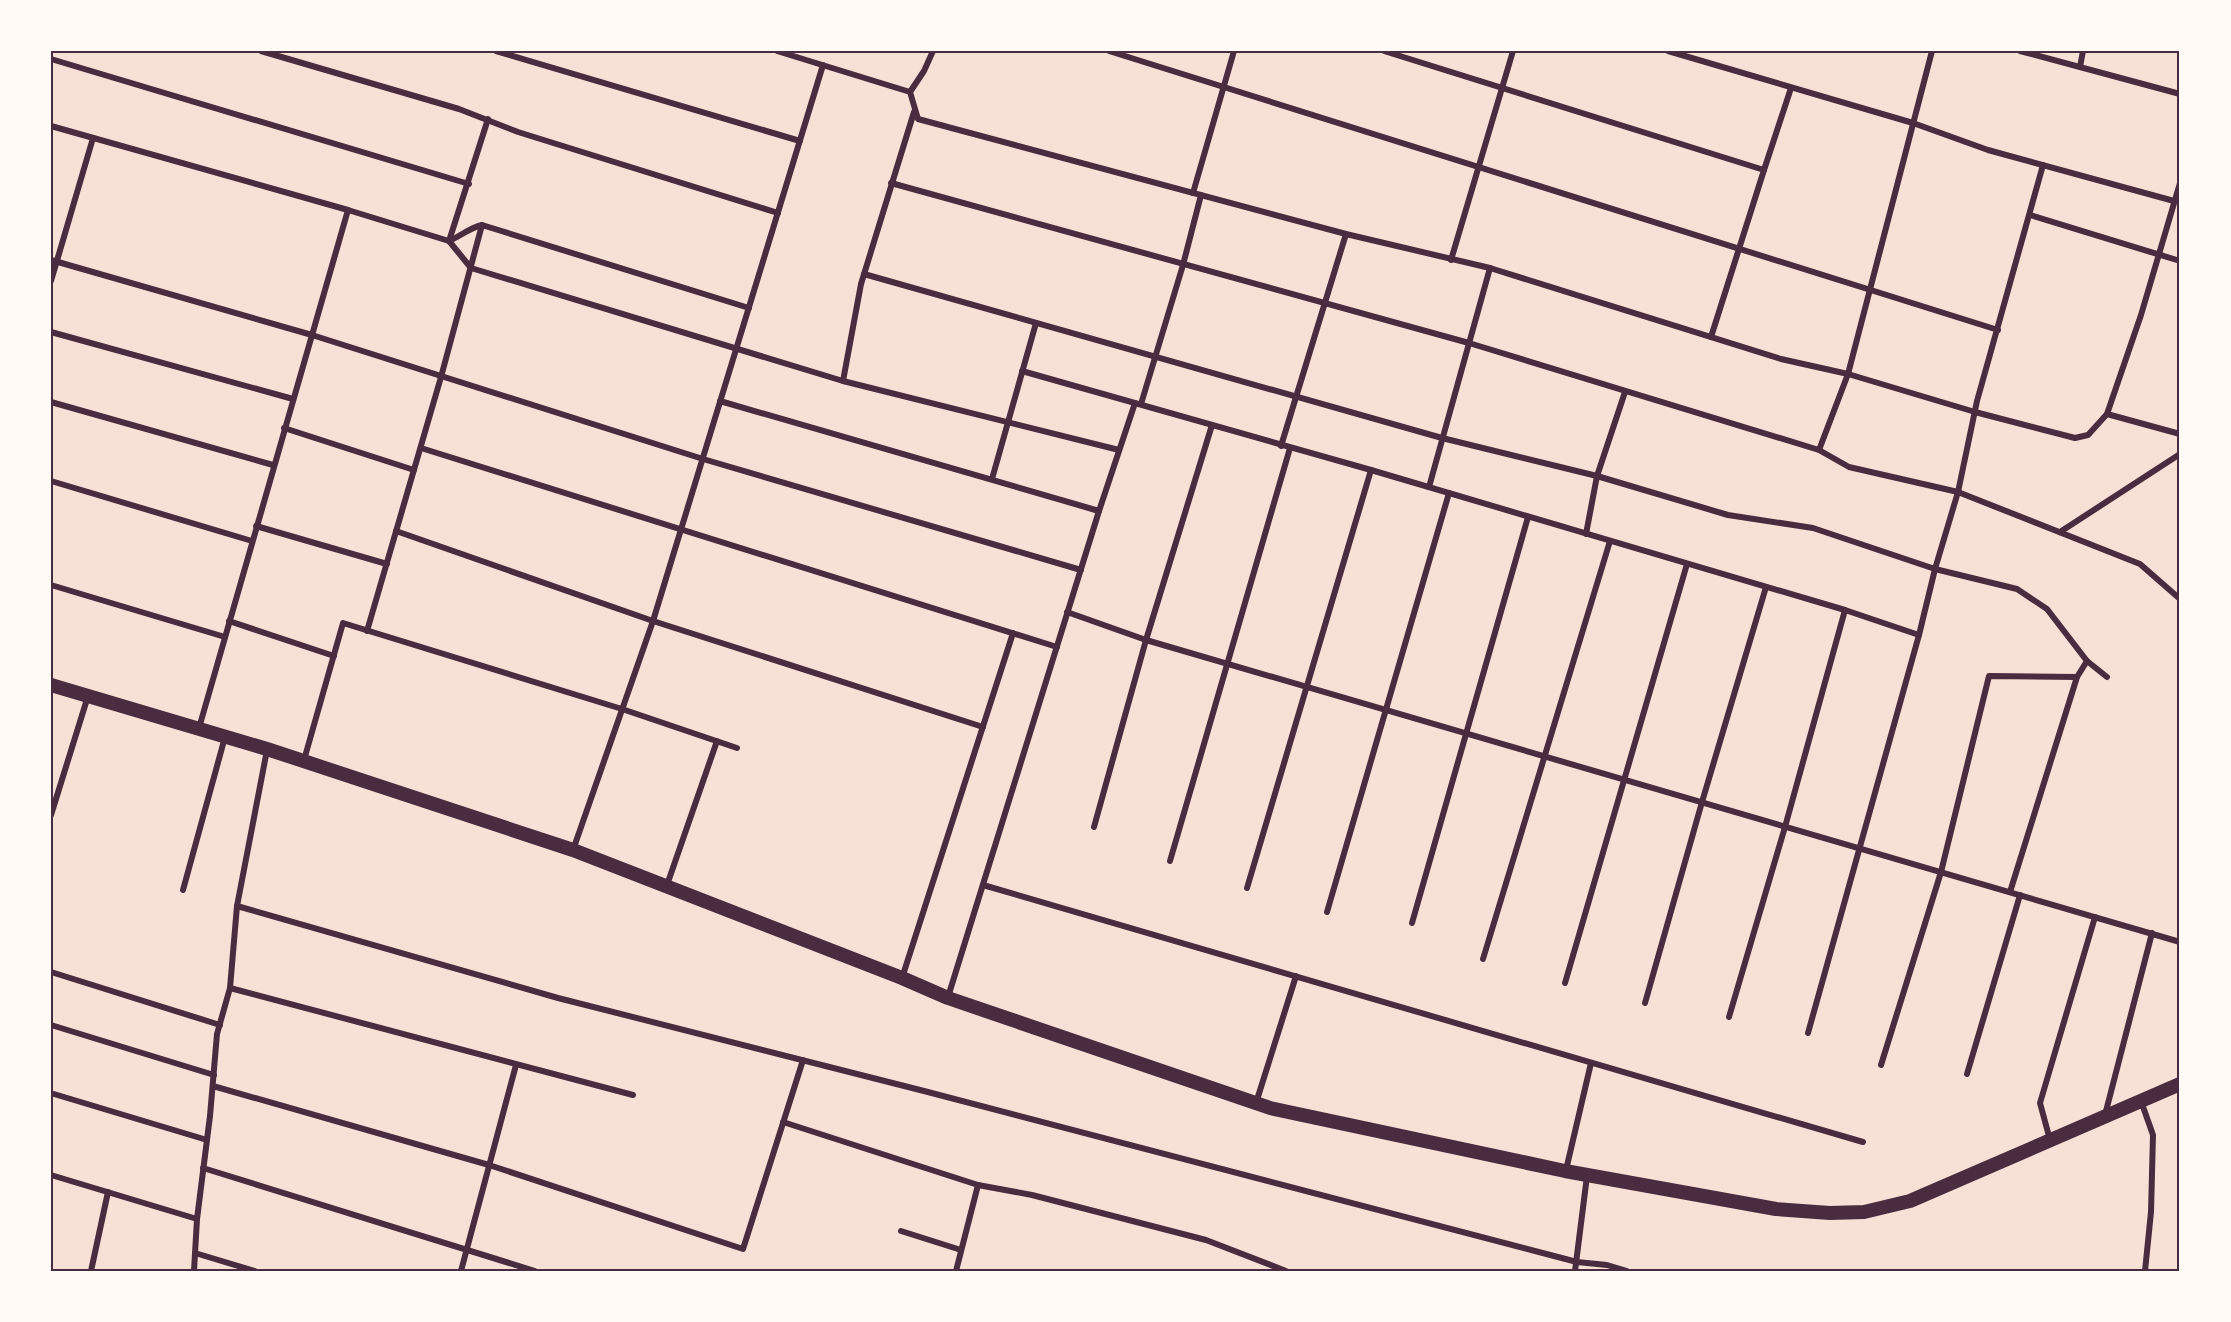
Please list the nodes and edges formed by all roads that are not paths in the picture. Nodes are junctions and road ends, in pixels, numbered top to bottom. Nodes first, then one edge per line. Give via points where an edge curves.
1 (261, 51) edge
2 (496, 51) edge
3 (777, 51) edge
4 (933, 51) edge
5 (1108, 51) edge
6 (1234, 51) edge
7 (1384, 51) edge
8 (1513, 51) edge
9 (1668, 51) edge
10 (1932, 51) edge
11 (2020, 51) edge
12 (2083, 51) edge
13 (51, 59) edge
14 (823, 65) junction
15 (2080, 67) junction
16 (1502, 87) junction
17 (1222, 88) junction
18 (1791, 88) junction
19 (910, 92) junction
20 (2180, 94) edge
21 (915, 111) junction
22 (488, 119) junction
23 (1913, 123) junction
24 (51, 126) edge
25 (93, 138) junction
26 (800, 141) junction
27 (2043, 165) junction
28 (1478, 168) junction
29 (1764, 170) junction
30 (891, 183) junction
31 (2180, 183) edge
32 (469, 184) junction
33 (1193, 193) junction
34 (1201, 195) junction
35 (2174, 201) junction
36 (348, 210) junction
37 (778, 213) junction
38 (2030, 215) junction
39 (482, 225) junction
40 (1346, 234) junction
41 (449, 241) junction
42 (1738, 250) junction
43 (2159, 254) junction
44 (1451, 260) junction
45 (54, 261) edge
46 (2180, 261) edge
47 (1183, 265) junction
48 (471, 268) junction
49 (1490, 268) junction
50 (864, 274) junction
51 (51, 281) edge
52 (1869, 288) junction
53 (1323, 304) junction
54 (749, 308) junction
55 (1036, 323) junction
56 (1998, 330) junction
57 (51, 332) edge
58 (312, 335) junction
59 (1711, 337) junction
60 (1469, 343) junction
61 (736, 349) junction
62 (1155, 356) junction
63 (1022, 371) junction
64 (1848, 374) junction
65 (441, 376) junction
66 (843, 381) junction
67 (1625, 392) junction
68 (1296, 396) junction
69 (294, 399) junction
70 (720, 401) junction
71 (51, 402) edge
72 (1138, 403) junction
73 (1975, 412) junction
74 (2107, 414) junction
75 (1009, 423) junction
76 (1212, 425) junction
77 (284, 428) junction
78 (2180, 434) edge
79 (1442, 438) junction
80 (1281, 446) junction
81 (421, 448) junction
82 (1290, 448) junction
83 (1119, 450) junction
84 (1819, 450) junction
85 (2180, 454) edge
86 (703, 459) junction
87 (273, 465) junction
88 (414, 470) junction
89 (1371, 470) junction
90 (1597, 476) junction
91 (992, 479) junction
92 (51, 481) edge
93 (1429, 487) junction
94 (1958, 492) junction
95 (1449, 493) junction
96 (1099, 512) junction
97 (1528, 517) junction
98 (256, 526) junction
99 (681, 529) junction
100 (396, 531) junction
101 (2060, 532) junction
102 (1586, 534) junction
103 (252, 541) junction
104 (1610, 541) junction
105 (387, 564) junction
106 (1687, 564) junction
107 (1935, 569) junction
108 (1081, 570) junction
109 (51, 585) edge
110 (1766, 587) junction
111 (2180, 599) edge
112 (1845, 610) junction
113 (1067, 612) junction
114 (229, 621) junction
115 (653, 621) junction
116 (367, 631) junction
117 (1013, 633) junction
118 (1919, 635) junction
119 (225, 637) junction
120 (1146, 640) junction
121 (1057, 647) junction
122 (334, 656) junction
123 (2087, 661) junction
124 (1226, 664) junction
125 (2077, 677) junction
126 (2107, 677) dead end
127 (51, 685) edge
128 (1306, 687) junction
129 (88, 696) junction
130 (622, 709) junction
131 (1387, 710) junction
132 (983, 727) junction
133 (198, 728) junction
134 (1465, 733) junction
135 (225, 736) junction
136 (717, 741) junction
137 (737, 748) dead end
138 (267, 749) junction
139 (1545, 756) junction
140 (304, 761) junction
141 (1624, 779) junction
142 (1702, 802) junction
143 (51, 815) edge
144 (1785, 826) junction
145 (1094, 827) dead end
146 (1861, 849) junction
147 (573, 850) junction
148 (1170, 861) dead end
149 (1941, 872) junction
150 (983, 885) junction
151 (666, 886) junction
152 (1247, 888) dead end
153 (183, 890) dead end
154 (2010, 892) junction
155 (2020, 895) junction
156 (237, 906) junction
157 (1326, 912) dead end
158 (2095, 916) junction
159 (1412, 922) dead end
160 (2152, 933) junction
161 (2180, 942) edge
162 (1483, 959) dead end
163 (51, 972) edge
164 (1296, 976) junction
165 (902, 978) junction
166 (1565, 983) dead end
167 (230, 988) junction
168 (948, 998) junction
169 (1645, 1004) dead end
170 (1729, 1017) dead end
171 (51, 1025) edge
172 (220, 1025) junction
173 (1808, 1033) dead end
174 (803, 1060) junction
175 (1592, 1063) junction
176 (516, 1065) junction
177 (1881, 1065) dead end
178 (1967, 1074) dead end
179 (214, 1075) junction
180 (2180, 1084) edge
181 (213, 1086) junction
182 (54, 1094) dead end
183 (633, 1095) dead end
184 (2141, 1101) junction
185 (1256, 1103) junction
186 (2105, 1116) junction
187 (783, 1122) junction
188 (207, 1140) junction
189 (2050, 1140) junction
190 (1863, 1142) dead end
191 (489, 1165) junction
192 (203, 1168) junction
193 (1565, 1171) junction
194 (51, 1175) edge
195 (1587, 1175) junction
196 (978, 1185) junction
197 (108, 1192) junction
198 (196, 1218) junction
199 (902, 1232) dead end
200 (467, 1249) junction
201 (961, 1250) junction
202 (195, 1253) junction
203 (1577, 1262) junction
204 (91, 1271) edge
205 (194, 1271) edge
206 (255, 1271) edge
207 (461, 1271) edge
208 (535, 1271) edge
209 (956, 1271) edge
210 (1286, 1271) edge
211 (1575, 1271) edge
212 (1627, 1271) edge
213 (2145, 1271) edge

1 - 22 street
2 - 26 street
3 - 14 street
4 - 19 street
5 - 17 street
6 - 17 street
7 - 16 street
8 - 16 street
9 - 18 street
10 - 23 street
11 - 15 street
12 - 15 street
13 - 32 street
14 - 19 street
14 - 26 street
15 - 20 street
16 - 28 street
16 - 29 street
17 - 28 street
17 - 33 street
18 - 23 street
18 - 29 street
19 - 21 street
21 - 30 street
21 - 33 street via 918,120
22 - 32 street
22 - 37 street via 518,132
23 - 27 street
23 - 52 street
24 - 25 street
25 - 36 street
25 - 45 street
26 - 37 street
27 - 35 street
27 - 38 street
28 - 42 street
28 - 44 street
29 - 42 street
30 - 47 street
30 - 50 street
31 - 35 street
32 - 41 street
33 - 34 street
34 - 40 street
34 - 47 street
35 - 43 street
36 - 41 street
36 - 58 street
37 - 54 street
38 - 43 street
38 - 56 street
39 - 41 street
39 - 48 street
39 - 54 street
40 - 44 street
40 - 53 street
41 - 48 street
42 - 52 street
42 - 59 street
43 - 46 street
43 - 74 street
44 - 49 street
45 - 51 street
45 - 58 street
47 - 53 street
47 - 62 street
48 - 61 street
48 - 65 street
49 - 59 street
49 - 60 street
50 - 55 street
50 - 66 street
52 - 56 street
52 - 64 street
53 - 60 street
53 - 68 street
54 - 61 street
55 - 62 street
55 - 63 street
56 - 73 street
57 - 69 street
58 - 65 street
58 - 69 street
59 - 64 street
60 - 67 street
60 - 79 street
61 - 66 street
61 - 70 street
62 - 68 street
62 - 72 street
63 - 72 street
63 - 75 street
64 - 73 street
64 - 84 street
65 - 81 street
65 - 86 street
66 - 75 street
67 - 84 street
67 - 90 street
68 - 79 street
68 - 80 street
69 - 77 street
70 - 86 street
70 - 91 street
71 - 87 street
72 - 76 street
72 - 83 street
73 - 74 street via 2075,438 2088,435
73 - 94 street
74 - 78 street
75 - 83 street
75 - 91 street
76 - 80 street
76 - 120 street
77 - 87 street
77 - 88 street
79 - 90 street
79 - 93 street
80 - 82 street
81 - 88 street
81 - 99 street
82 - 89 street
82 - 124 street
83 - 96 street
84 - 94 street via 1849,467
85 - 101 street
86 - 99 street
86 - 108 street
87 - 98 street
88 - 100 street
89 - 93 street
89 - 128 street
90 - 102 street
90 - 107 street via 1728,515 1813,528
91 - 96 street
92 - 103 street
93 - 95 street
94 - 101 street
94 - 107 street
95 - 97 street
95 - 131 street
96 - 108 street
97 - 102 street
97 - 134 street
98 - 103 street
98 - 105 street
99 - 115 street
99 - 117 street
100 - 105 street
100 - 115 street
101 - 111 street via 2139,564
102 - 104 street
103 - 114 street
104 - 106 street
104 - 139 street
105 - 116 street
106 - 110 street
106 - 141 street
107 - 118 street
107 - 123 street via 2017,589 2046,609
108 - 113 street
109 - 119 street
110 - 112 street
110 - 142 street
112 - 118 street
112 - 144 street
113 - 120 street
113 - 121 street
114 - 119 street
114 - 122 street
115 - 130 street
115 - 132 street
116 - 122 street via 343,623
116 - 130 street
117 - 121 street
117 - 132 street
118 - 146 street
119 - 133 street
120 - 124 street
120 - 145 street
121 - 150 street
122 - 140 street
123 - 125 street
123 - 126 street
124 - 128 street
124 - 148 street
125 - 149 street via 1989,676
125 - 154 street
127 - 129 main road
128 - 131 street
128 - 152 street
129 - 133 main road
129 - 143 street
130 - 136 street
130 - 147 street
131 - 134 street
131 - 157 street
132 - 165 street
133 - 135 main road
134 - 139 street
134 - 159 street
135 - 138 main road
135 - 153 street
136 - 137 street
136 - 151 street
138 - 140 main road
138 - 156 street
139 - 141 street
139 - 162 street
140 - 147 main road
141 - 142 street
141 - 166 street
142 - 144 street
142 - 169 street
144 - 146 street
144 - 170 street
146 - 149 street
146 - 173 street
147 - 151 main road
149 - 154 street
149 - 177 street
150 - 164 street
150 - 168 street
151 - 165 main road
154 - 155 street
155 - 158 street
155 - 178 street
156 - 167 street
156 - 174 street via 558,998
158 - 160 street
158 - 189 street via 2040,1103
160 - 161 street
160 - 186 street
163 - 172 street
164 - 175 street
164 - 185 street
165 - 168 main road
167 - 172 street
167 - 176 street
168 - 185 main road
171 - 179 street
172 - 179 street
174 - 187 street
174 - 203 street
175 - 190 street
175 - 193 street
176 - 183 street
176 - 191 street
179 - 181 street
180 - 184 main road
181 - 188 street
181 - 191 street
182 - 188 street
184 - 186 main road
184 - 213 street via 2153,1135
185 - 193 main road
186 - 189 main road
187 - 191 street via 742,1249
187 - 196 street
188 - 192 street
189 - 195 main road via 1910,1201 1864,1212 1776,1209
191 - 200 street
192 - 198 street
192 - 200 street
193 - 195 main road
194 - 197 street
195 - 203 street
196 - 201 street
196 - 210 street via 1206,1240
197 - 198 street
197 - 204 street
198 - 202 street
199 - 201 street
200 - 207 street
200 - 208 street
201 - 209 street
202 - 205 street
202 - 206 street
203 - 211 street
203 - 212 street

